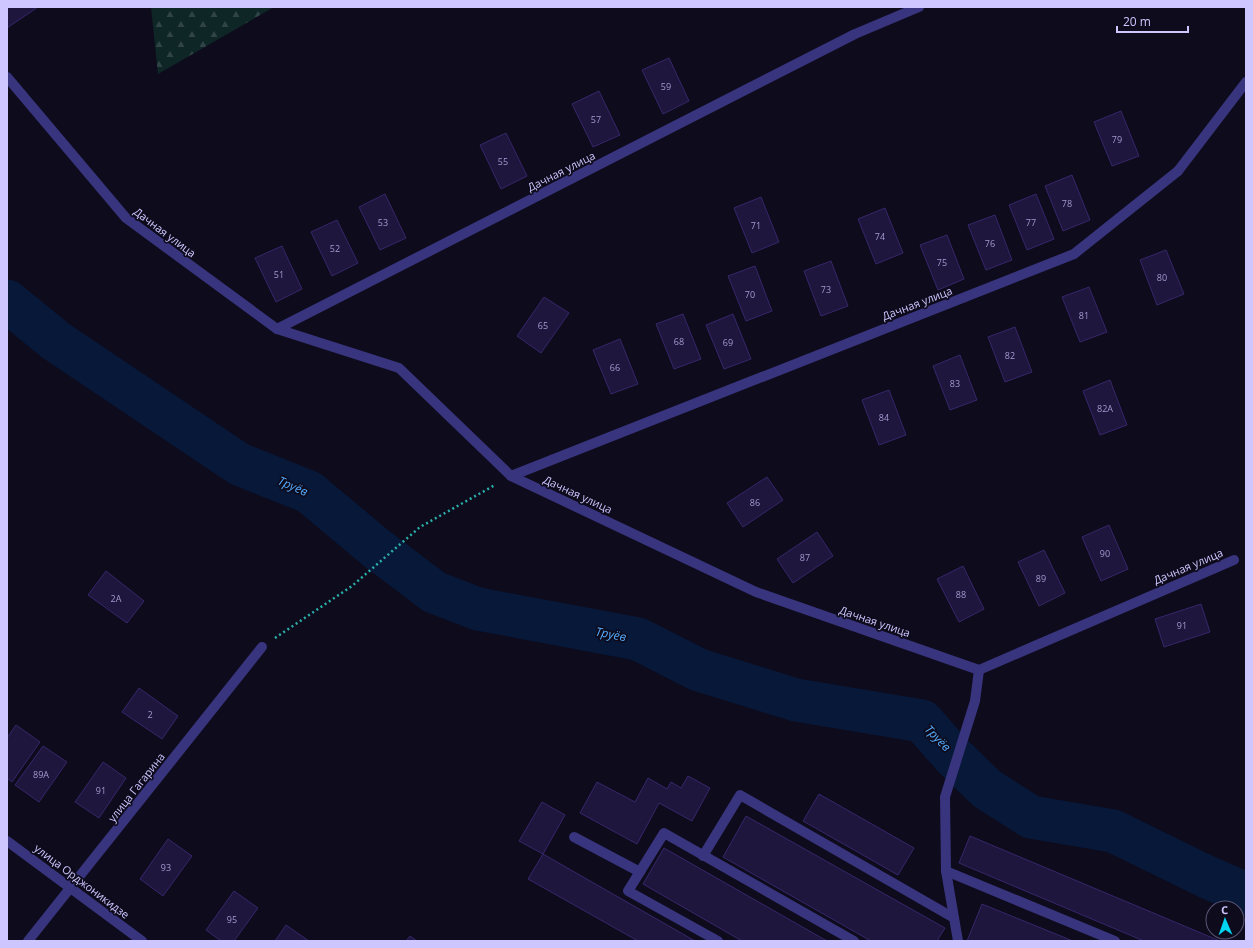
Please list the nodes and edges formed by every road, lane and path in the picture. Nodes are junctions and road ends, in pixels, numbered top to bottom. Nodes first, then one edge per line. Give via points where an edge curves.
1 (919, 7) edge
2 (8, 80) edge
3 (1246, 82) edge
4 (277, 329) junction
5 (511, 476) junction
6 (1234, 560) dead end
7 (262, 647) joint
8 (979, 670) junction
9 (574, 837) dead end
10 (7, 841) edge
11 (703, 856) junction
12 (946, 871) junction
13 (640, 872) junction
14 (71, 888) junction
15 (954, 918) junction
16 (28, 941) edge
17 (142, 941) edge
18 (718, 941) edge
19 (854, 941) edge
20 (958, 941) edge
21 (1115, 941) edge

1 - 4 street, Дачная улица via 855,34
2 - 4 street, Дачная улица via 126,218
3 - 5 street, Дачная улица via 1178,171 1074,254
4 - 5 street, Дачная улица via 399,368
5 - 7 path via 420,527 352,586
5 - 8 street, Дачная улица via 756,592
6 - 8 street, Дачная улица
7 - 14 street, улица Гагарина
8 - 12 street via 975,701 945,797
9 - 13 street
10 - 14 street, улица Орджоникидзе
11 - 13 street via 664,833
11 - 15 street via 740,796
11 - 19 street
12 - 15 street
12 - 21 street
13 - 18 street via 628,891
14 - 16 street, улица Гагарина
14 - 17 street, улица Орджоникидзе
15 - 20 street

